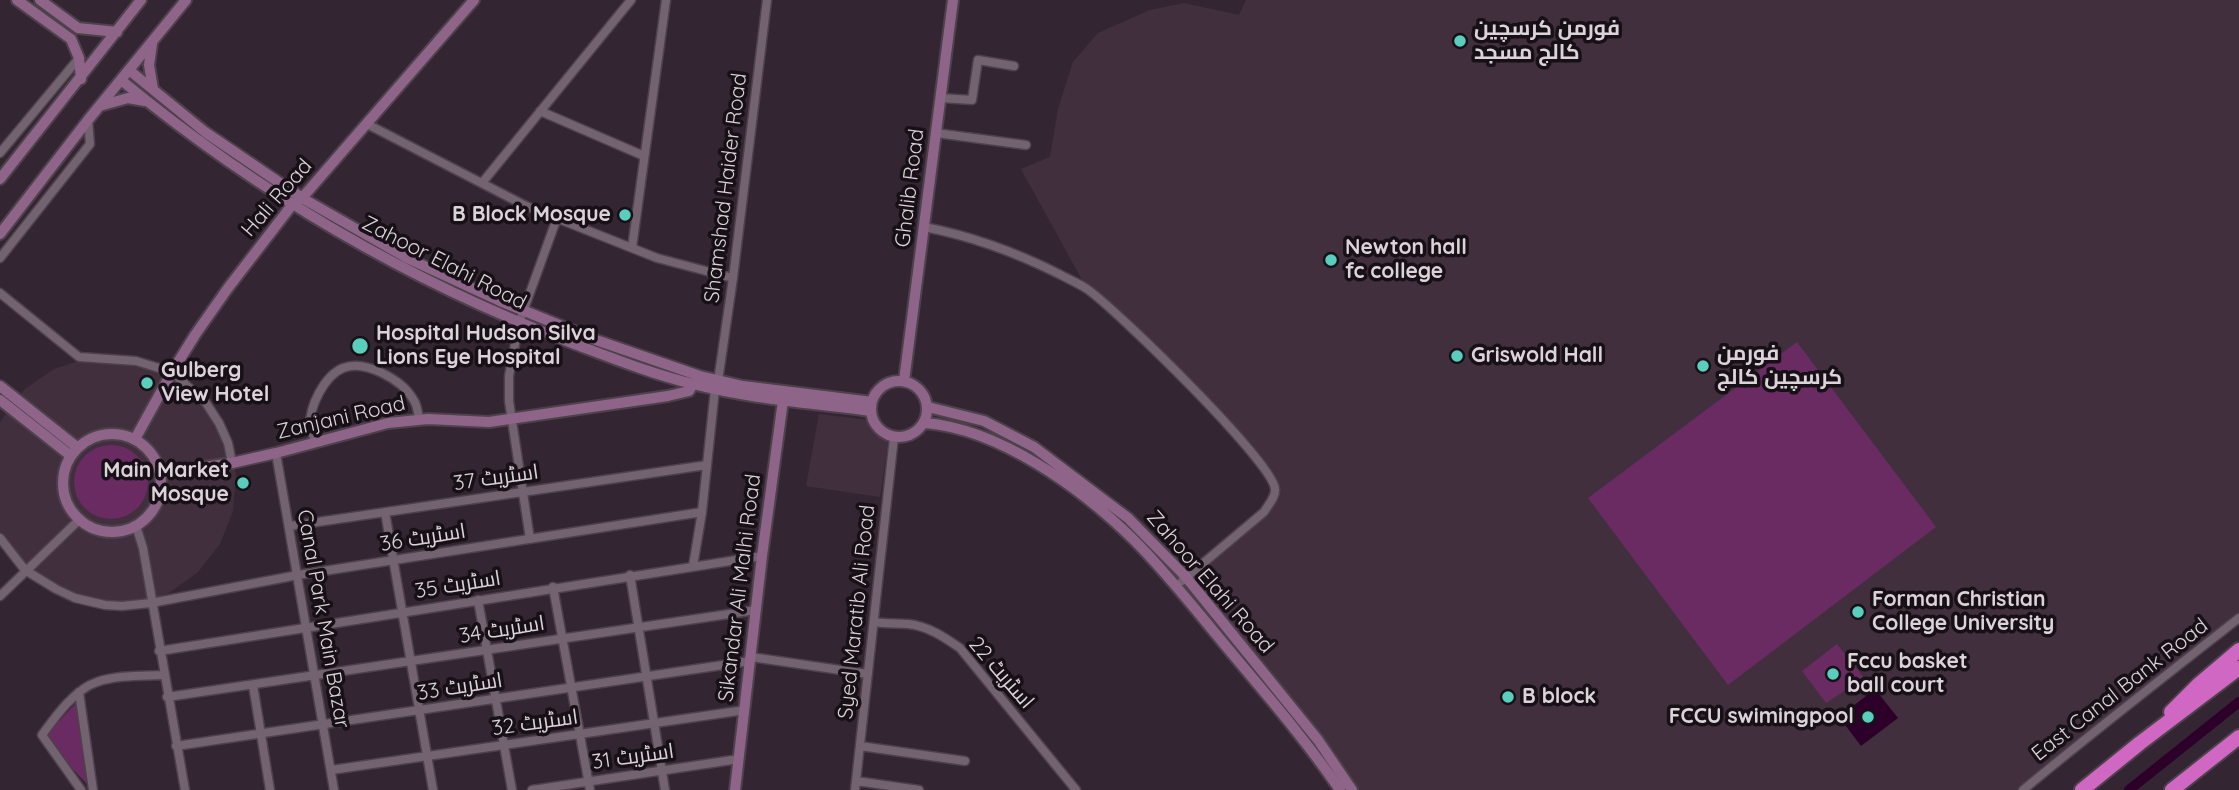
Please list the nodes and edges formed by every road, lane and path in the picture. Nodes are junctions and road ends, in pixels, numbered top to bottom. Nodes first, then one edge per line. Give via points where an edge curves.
1 (17, 0) edge
2 (40, 0) edge
3 (141, 0) edge
4 (186, 0) edge
5 (474, 0) edge
6 (631, 0) edge
7 (666, 0) edge
8 (767, 0) edge
9 (953, 0) edge
10 (117, 32) junction
11 (152, 42) junction
12 (79, 58) junction
13 (1014, 66) dead end
14 (130, 70) junction
15 (80, 79) junction
16 (121, 80) junction
17 (153, 89) junction
18 (941, 98) junction
19 (148, 102) junction
20 (99, 106) junction
21 (540, 111) junction
22 (88, 120) junction
23 (367, 124) junction
24 (936, 134) junction
25 (1026, 145) dead end
26 (0, 153) edge
27 (644, 156) junction
28 (0, 179) edge
29 (482, 183) junction
30 (297, 201) junction
31 (557, 218) junction
32 (924, 228) junction
33 (0, 234) edge
34 (632, 248) junction
35 (0, 258) edge
36 (733, 278) junction
37 (0, 293) edge
38 (524, 312) junction
39 (519, 323) junction
40 (172, 372) junction
41 (904, 381) junction
42 (693, 384) junction
43 (716, 385) junction
44 (0, 386) edge
45 (783, 395) junction
46 (0, 400) edge
47 (871, 407) junction
48 (928, 407) junction
49 (419, 419) junction
50 (512, 419) junction
51 (925, 423) junction
52 (894, 437) junction
53 (135, 439) junction
54 (316, 442) junction
55 (74, 452) junction
56 (276, 453) junction
57 (232, 463) junction
58 (707, 465) junction
59 (161, 474) junction
60 (524, 491) junction
61 (385, 512) junction
62 (702, 512) junction
63 (80, 519) junction
64 (136, 526) junction
65 (290, 526) junction
66 (0, 538) edge
67 (530, 539) junction
68 (762, 556) junction
69 (393, 560) junction
70 (693, 566) junction
71 (25, 570) junction
72 (298, 575) junction
73 (631, 575) junction
74 (1186, 577) junction
75 (1175, 586) junction
76 (554, 587) junction
77 (0, 596) edge
78 (478, 600) junction
79 (151, 603) junction
80 (756, 610) junction
81 (402, 612) junction
82 (2239, 618) edge
83 (874, 622) junction
84 (639, 627) junction
85 (307, 628) junction
86 (564, 639) junction
87 (487, 650) junction
88 (2239, 650) edge
89 (159, 651) junction
90 (750, 659) junction
91 (411, 661) junction
92 (2239, 668) edge
93 (868, 674) junction
94 (163, 675) junction
95 (315, 676) junction
96 (647, 677) junction
97 (253, 685) junction
98 (572, 688) junction
99 (79, 692) junction
100 (167, 697) junction
101 (496, 699) junction
102 (744, 710) junction
103 (419, 711) junction
104 (654, 723) junction
105 (323, 726) junction
106 (260, 734) junction
107 (580, 734) junction
108 (2239, 737) edge
109 (2140, 743) junction
110 (504, 745) junction
111 (176, 746) junction
112 (860, 746) junction
113 (427, 756) junction
114 (739, 759) junction
115 (965, 761) dead end
116 (331, 770) junction
117 (662, 771) junction
118 (856, 785) edge
119 (589, 786) edge
120 (81, 790) edge
121 (93, 790) edge
122 (184, 790) edge
123 (270, 790) edge
124 (334, 790) edge
125 (433, 790) edge
126 (512, 790) edge
127 (532, 790) edge
128 (665, 790) edge
129 (735, 790) edge
130 (919, 790) edge
131 (1076, 790) edge
132 (1340, 790) edge
133 (1352, 790) edge
134 (2023, 790) edge
135 (2082, 790) edge
136 (2172, 790) edge

1 - 12 main road via 71,39
2 - 10 main road via 78,28
3 - 10 main road
4 - 11 main road
5 - 23 main road, Hali Road
6 - 21 street
7 - 27 street
8 - 36 street, Shamshad Haider Road
9 - 18 main road, Ghalib Road
10 - 15 main road
11 - 14 main road
11 - 17 main road
12 - 15 main road
12 - 26 street
13 - 18 street via 978,60 972,100
14 - 16 main road
14 - 17 main road, Zahoor Elahi Road
15 - 28 main road
16 - 19 main road, Zahoor Elahi Road
16 - 20 main road
17 - 30 main road, Zahoor Elahi Road
18 - 24 main road, Ghalib Road
19 - 20 main road via 128,98
19 - 30 main road, Zahoor Elahi Road via 266,188
20 - 22 main road
21 - 27 street
21 - 29 street
22 - 33 main road
22 - 35 street via 90,144
23 - 29 street
23 - 30 main road, Hali Road
24 - 25 street
24 - 32 main road, Ghalib Road
27 - 34 street
29 - 31 street
30 - 38 main road, Zahoor Elahi Road
30 - 39 main road, Zahoor Elahi Road via 402,268
30 - 40 main road, Hali Road via 228,288
31 - 34 street
31 - 38 street
32 - 41 main road, Ghalib Road
32 - 74 street via 963,235 1027,258 1087,289 1246,443 1270,477 1273,499 1264,512
34 - 36 street
36 - 43 street, Shamshad Haider Road
37 - 40 street via 79,357 136,361
38 - 39 street
38 - 43 main road, Zahoor Elahi Road
39 - 42 main road, Zahoor Elahi Road
39 - 50 street via 509,376
40 - 53 main road, Hali Road
40 - 57 street via 206,403 224,433
41 - 47 main road via 880,388
41 - 48 main road via 920,390
42 - 43 main road, Zahoor Elahi Road
42 - 50 main road, Zanjani Road via 681,393
43 - 45 main road, Zahoor Elahi Road
43 - 58 street, Shamshad Haider Road
44 - 55 main road
45 - 47 main road, Zahoor Elahi Road
45 - 68 main road, Sikandar Ali Malhi Road
46 - 55 main road
47 - 52 main road via 878,428
48 - 51 main road
48 - 74 main road, Zahoor Elahi Road via 984,421 1034,447 1128,518
49 - 50 main road, Zanjani Road via 477,423
49 - 54 main road, Zanjani Road
49 - 54 street via 415,400 391,379 358,365 343,368 329,379 312,411 310,429
50 - 60 street
51 - 52 main road via 912,435
51 - 75 main road, Zahoor Elahi Road via 965,429 1030,460 1133,539
52 - 83 street, Syed Maratib Ali Road
53 - 55 main road via 99,435
53 - 59 main road via 154,457
54 - 56 main road, Zanjani Road
55 - 63 main road via 63,478 72,511
56 - 57 main road, Zanjani Road
56 - 65 street, Canal Park Main Bazar
57 - 59 main road, Zanjani Road
58 - 60 street, اسٹریٹ 37
58 - 62 street, Shamshad Haider Road
59 - 64 main road via 157,503
60 - 61 street, اسٹریٹ 37
60 - 67 street
61 - 65 street, اسٹریٹ 37
61 - 69 street
62 - 67 street, اسٹریٹ 36
62 - 70 street, Shamshad Haider Road
63 - 64 main road via 107,531
63 - 71 street
64 - 79 street
65 - 72 street, Canal Park Main Bazar
66 - 71 street
67 - 69 street, اسٹریٹ 36
68 - 70 street, اسٹریٹ 35
68 - 80 main road, Sikandar Ali Malhi Road
69 - 72 street, اسٹریٹ 36
69 - 81 street
70 - 73 street, اسٹریٹ 35
71 - 77 street
71 - 79 street, اسٹریٹ 36 via 56,589 104,606
72 - 79 street, اسٹریٹ 36
72 - 85 street, Canal Park Main Bazar
73 - 76 street, اسٹریٹ 35
73 - 84 street
74 - 75 street
74 - 133 main road, Zahoor Elahi Road via 1318,740
75 - 132 main road, Zahoor Elahi Road
76 - 78 street, اسٹریٹ 35
76 - 86 street
78 - 81 street, اسٹریٹ 35
78 - 87 street
79 - 89 street
80 - 84 street, اسٹریٹ 34
80 - 90 main road, Sikandar Ali Malhi Road
81 - 85 street, اسٹریٹ 35
81 - 91 street
82 - 134 street, East Canal Bank Road
83 - 93 street, Syed Maratib Ali Road
83 - 131 street, اسٹریٹ 22 via 925,628 960,649
84 - 86 street, اسٹریٹ 34
84 - 96 street
85 - 89 street, اسٹریٹ 35
85 - 95 street, Canal Park Main Bazar
86 - 87 street, اسٹریٹ 34
86 - 98 street
87 - 91 street, اسٹریٹ 34
87 - 101 street
88 - 109 highway
89 - 94 street
90 - 93 street, اسٹریٹ 33
90 - 96 street, اسٹریٹ 33
90 - 102 main road, Sikandar Ali Malhi Road
91 - 95 street, اسٹریٹ 34
91 - 103 street
92 - 109 highway
93 - 112 street, Syed Maratib Ali Road
94 - 99 street via 97,681
94 - 100 street
95 - 97 street, اسٹریٹ 34
95 - 105 street, Canal Park Main Bazar
96 - 98 street, اسٹریٹ 33
96 - 104 street
97 - 100 street, اسٹریٹ 34
97 - 106 street
98 - 101 street, اسٹریٹ 33
98 - 107 street
99 - 120 street via 42,735
99 - 121 street
100 - 111 street
101 - 103 street, اسٹریٹ 33
101 - 110 street
102 - 104 street, اسٹریٹ 32
102 - 114 main road, Sikandar Ali Malhi Road
103 - 105 street, اسٹریٹ 33
103 - 113 street
104 - 107 street, اسٹریٹ 32
104 - 117 street
105 - 106 street, اسٹریٹ 33
105 - 116 street, Canal Park Main Bazar
106 - 111 street, اسٹریٹ 33
106 - 123 street
107 - 110 street, اسٹریٹ 32
107 - 119 street
108 - 136 highway
109 - 135 highway
110 - 113 street, اسٹریٹ 32
110 - 126 street
111 - 122 street
112 - 115 street
112 - 118 street, Syed Maratib Ali Road
113 - 116 street, اسٹریٹ 32
113 - 125 street
114 - 117 street, اسٹریٹ 31
114 - 129 main road, Sikandar Ali Malhi Road
116 - 124 street, Canal Park Main Bazar
117 - 119 street, اسٹریٹ 31
117 - 128 street
118 - 130 street
119 - 127 street, اسٹریٹ 31

